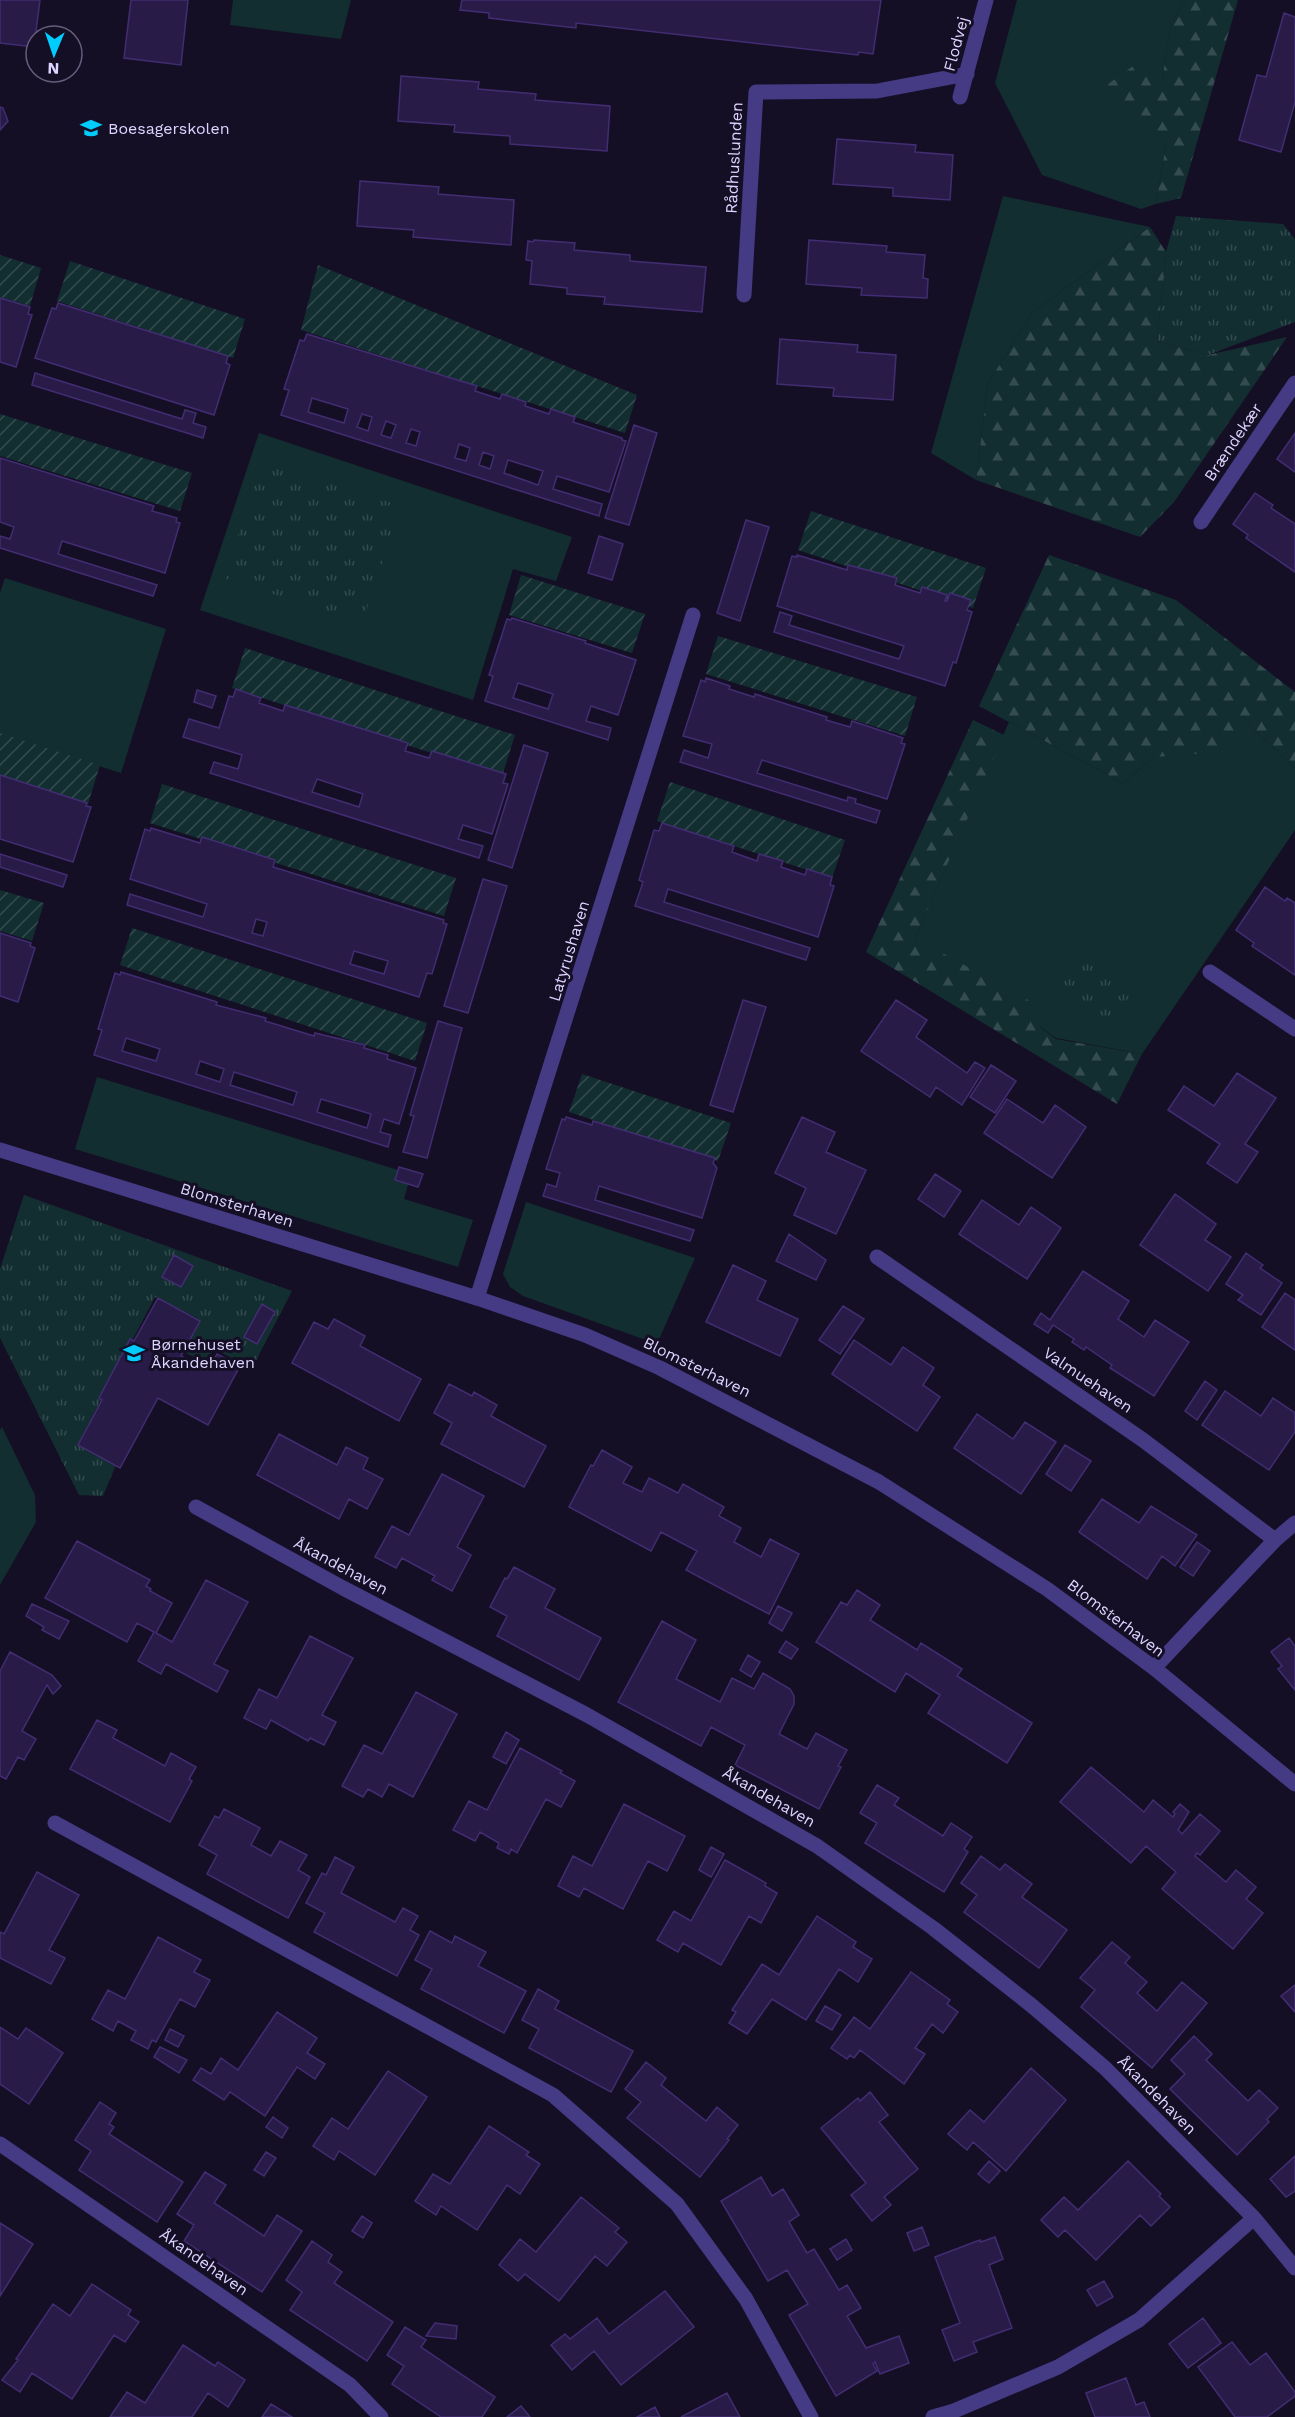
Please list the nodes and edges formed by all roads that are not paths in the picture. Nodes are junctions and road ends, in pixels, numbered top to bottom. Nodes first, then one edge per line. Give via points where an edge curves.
1 (986, 0) edge
2 (967, 74) junction
3 (960, 97) dead end
4 (744, 295) dead end
5 (1295, 383) edge
6 (1201, 522) dead end
7 (693, 615) dead end
8 (1210, 972) dead end
9 (1295, 1029) edge
10 (0, 1150) edge
11 (877, 1257) dead end
12 (477, 1298) junction
13 (196, 1507) dead end
14 (1295, 1523) edge
15 (1275, 1540) junction
16 (1154, 1668) junction
17 (1295, 1784) edge
18 (55, 1823) dead end
19 (0, 2144) edge
20 (1254, 2218) junction
21 (1295, 2268) edge
22 (381, 2417) edge
23 (811, 2417) edge
24 (933, 2417) edge

1 - 2 street, Flodvej
2 - 3 street, Flodvej
2 - 4 street, Rådhuslunden via 877,91 756,92
5 - 6 street, Brændekær
7 - 12 street, Latyrushaven
8 - 9 street
10 - 12 street, Blomsterhaven
11 - 15 street, Valmuehaven via 1143,1440
12 - 16 street, Blomsterhaven via 585,1335 660,1368 879,1482 1047,1589
13 - 20 street, Åkandehaven via 587,1715 817,1846 933,1928 1031,2005 1105,2068
14 - 15 street
15 - 16 street
16 - 17 street, Blomsterhaven
18 - 23 street via 553,2094 677,2204 746,2299
19 - 22 street, Åkandehaven via 350,2385
20 - 21 street, Åkandehaven
20 - 24 street via 1139,2320 1058,2367

